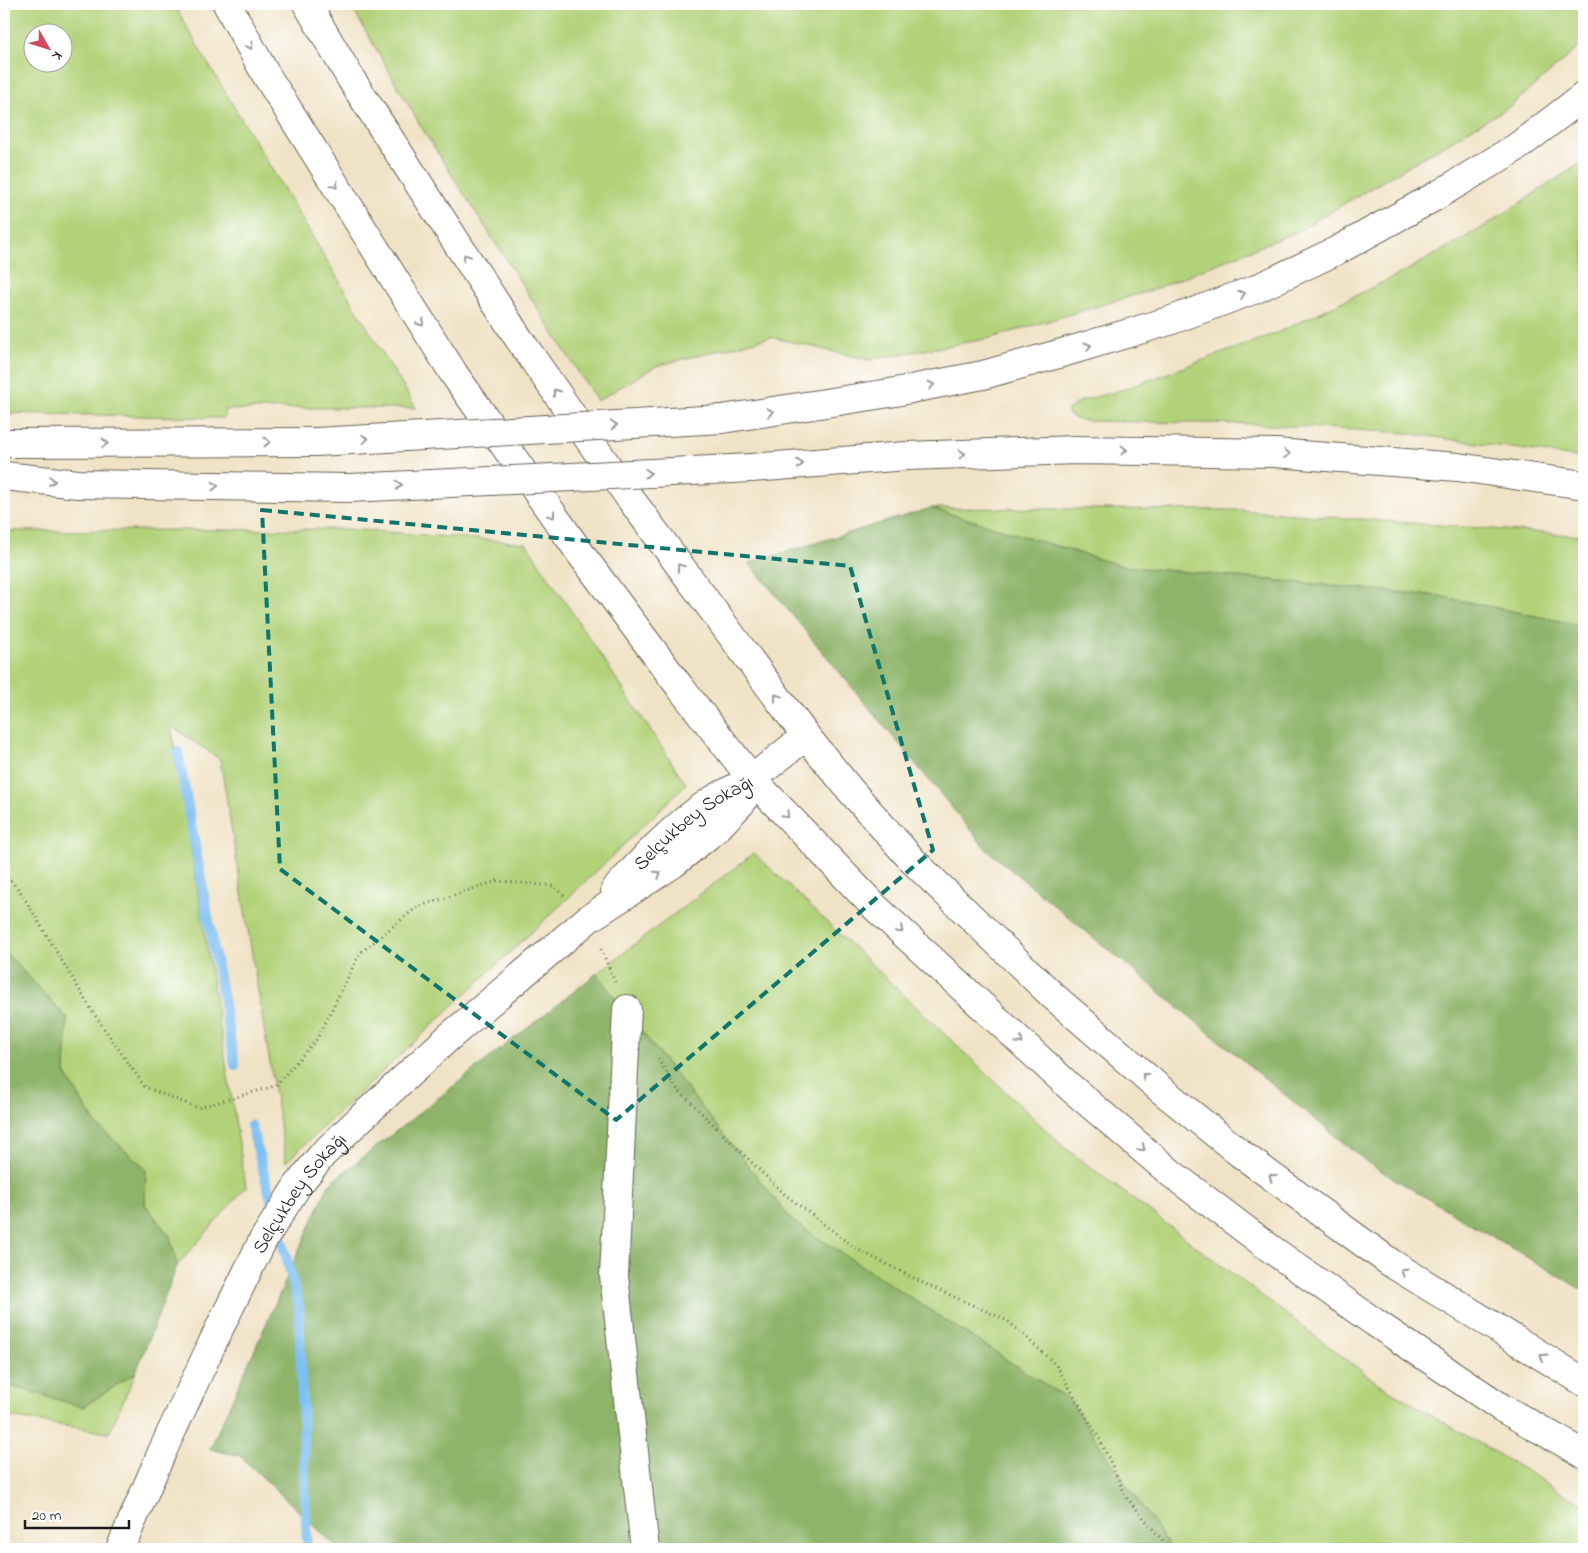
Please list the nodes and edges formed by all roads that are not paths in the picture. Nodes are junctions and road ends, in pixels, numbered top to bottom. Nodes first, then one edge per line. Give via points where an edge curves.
1 (227, 4) edge
2 (307, 4) edge
3 (1584, 96) edge
4 (4, 443) edge
5 (4, 476) edge
6 (1584, 485) edge
7 (806, 736) junction
8 (752, 780) junction
9 (627, 1009) road end
10 (1584, 1382) edge
11 (1584, 1454) edge
12 (120, 1549) edge
13 (645, 1549) edge

1 -> 8 main road via 265,73 454,374 583,557
7 -> 2 main road via 629,498 519,339 356,87
4 -> 3 main road, bridge via 316,442 722,419 983,375 1169,321 1256,289 1338,250 1436,196 1517,147
5 -> 6 main road, bridge via 78,484 350,488 751,468 907,456 1077,450 1275,453 1458,467
7 - 8 main road, Selçukbey Sokağı
10 -> 7 main road via 1391,1263 1241,1154 1159,1088 1052,995 913,861
8 -> 11 main road via 876,907 1071,1088 1172,1174 1374,1322 1502,1408
8 - 12 main road, Selçukbey Sokağı via 712,800 656,845 588,919 450,1037 323,1154 298,1185 263,1240 162,1452
9 - 13 main road via 614,1276

